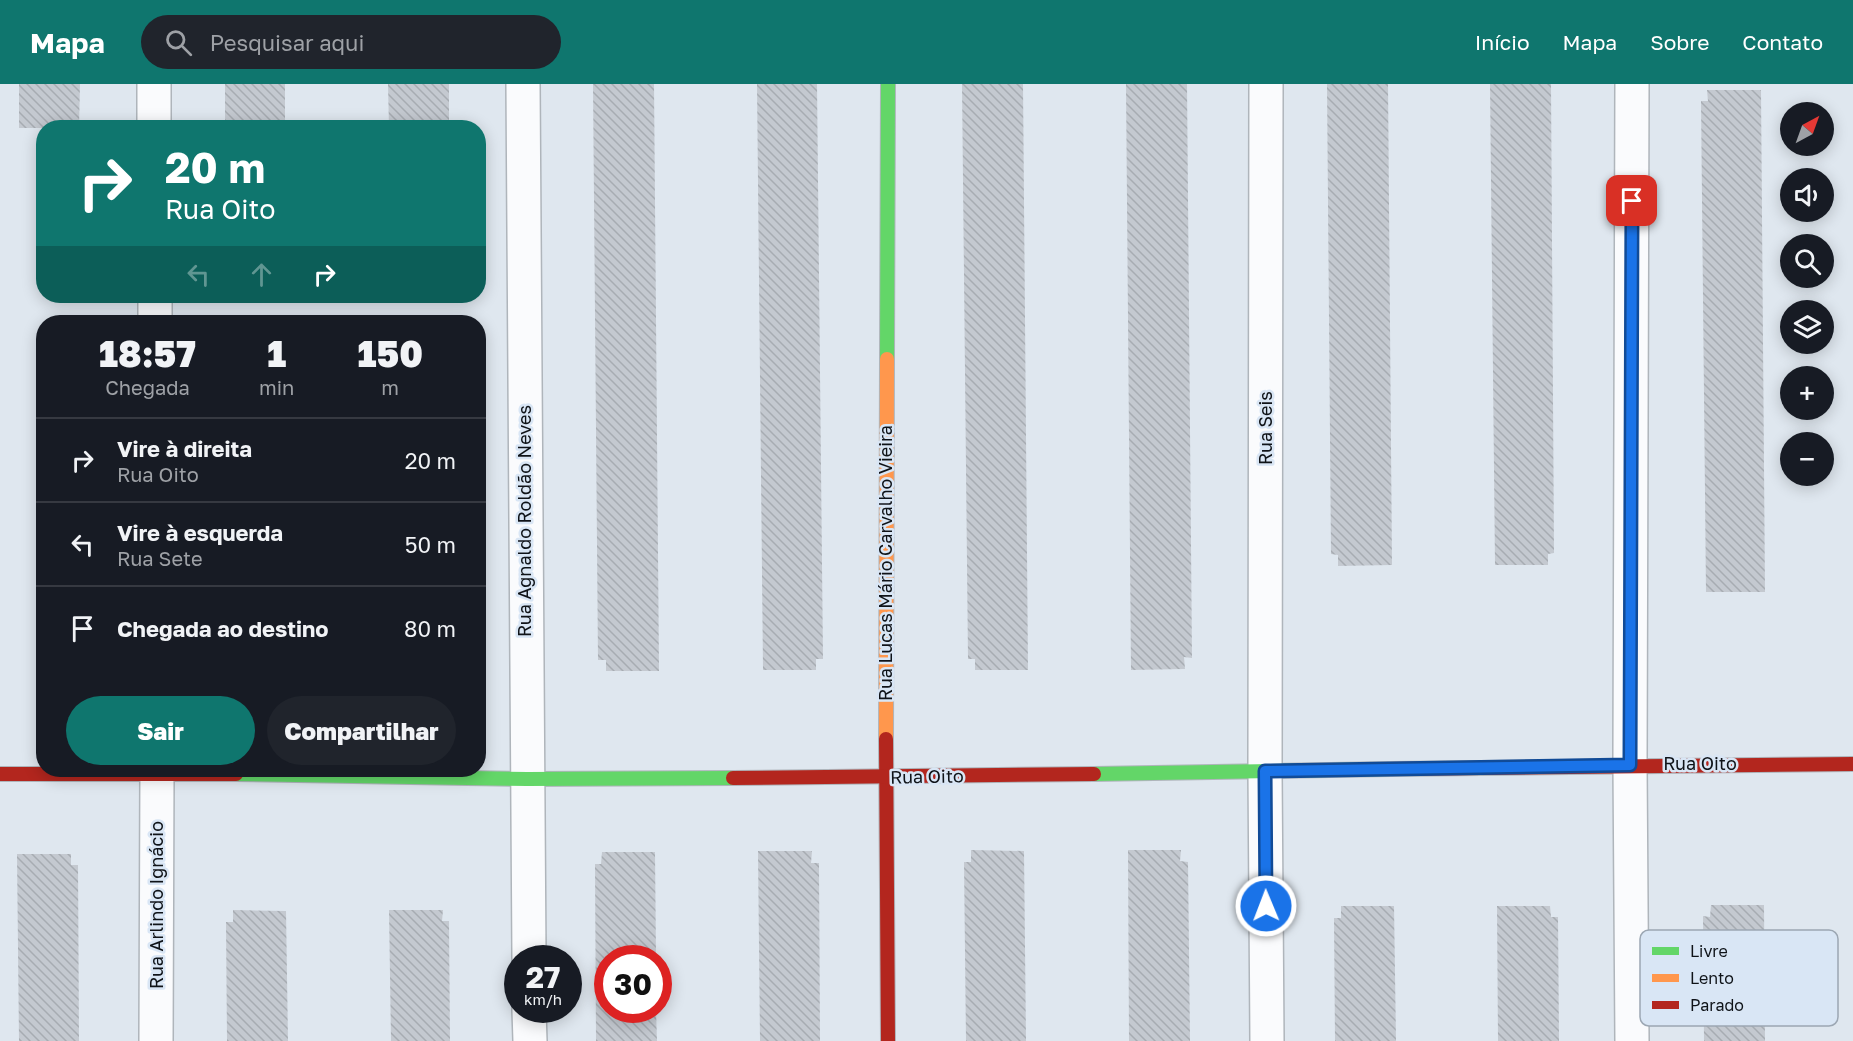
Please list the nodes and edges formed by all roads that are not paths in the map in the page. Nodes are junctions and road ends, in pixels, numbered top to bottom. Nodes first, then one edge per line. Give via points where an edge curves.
1 (154, 84) edge
2 (522, 84) edge
3 (888, 84) edge
4 (1266, 84) edge
5 (1632, 84) edge
6 (154, 120) edge
7 (1853, 764) edge
8 (1630, 765) junction
9 (1265, 771) junction
10 (36, 773) edge
11 (0, 774) edge
12 (157, 777) edge
13 (434, 777) edge
14 (886, 777) junction
15 (527, 779) junction
16 (529, 945) edge
17 (529, 1023) edge
18 (156, 1041) edge
19 (530, 1041) edge
20 (888, 1041) edge
21 (1268, 1041) edge
22 (1632, 1041) edge

1 - 6 street
2 - 15 street, Rua Agnaldo Roldão Neves
3 - 14 street, Rua Lucas Mário Carvalho Vieira
4 - 9 street, Rua Seis
5 - 8 street
7 - 8 street, Rua Oito
8 - 9 street, Rua Oito
8 - 22 street
9 - 14 street, Rua Oito
9 - 21 street, Rua Seis
10 - 11 street, Rua Oito
12 - 18 street, Rua Arlindo Ignácio
13 - 15 street, Rua Oito
14 - 15 street, Rua Oito
14 - 20 street, Rua Lucas Mário Carvalho Vieira
15 - 16 street, Rua Agnaldo Roldão Neves
17 - 19 street

